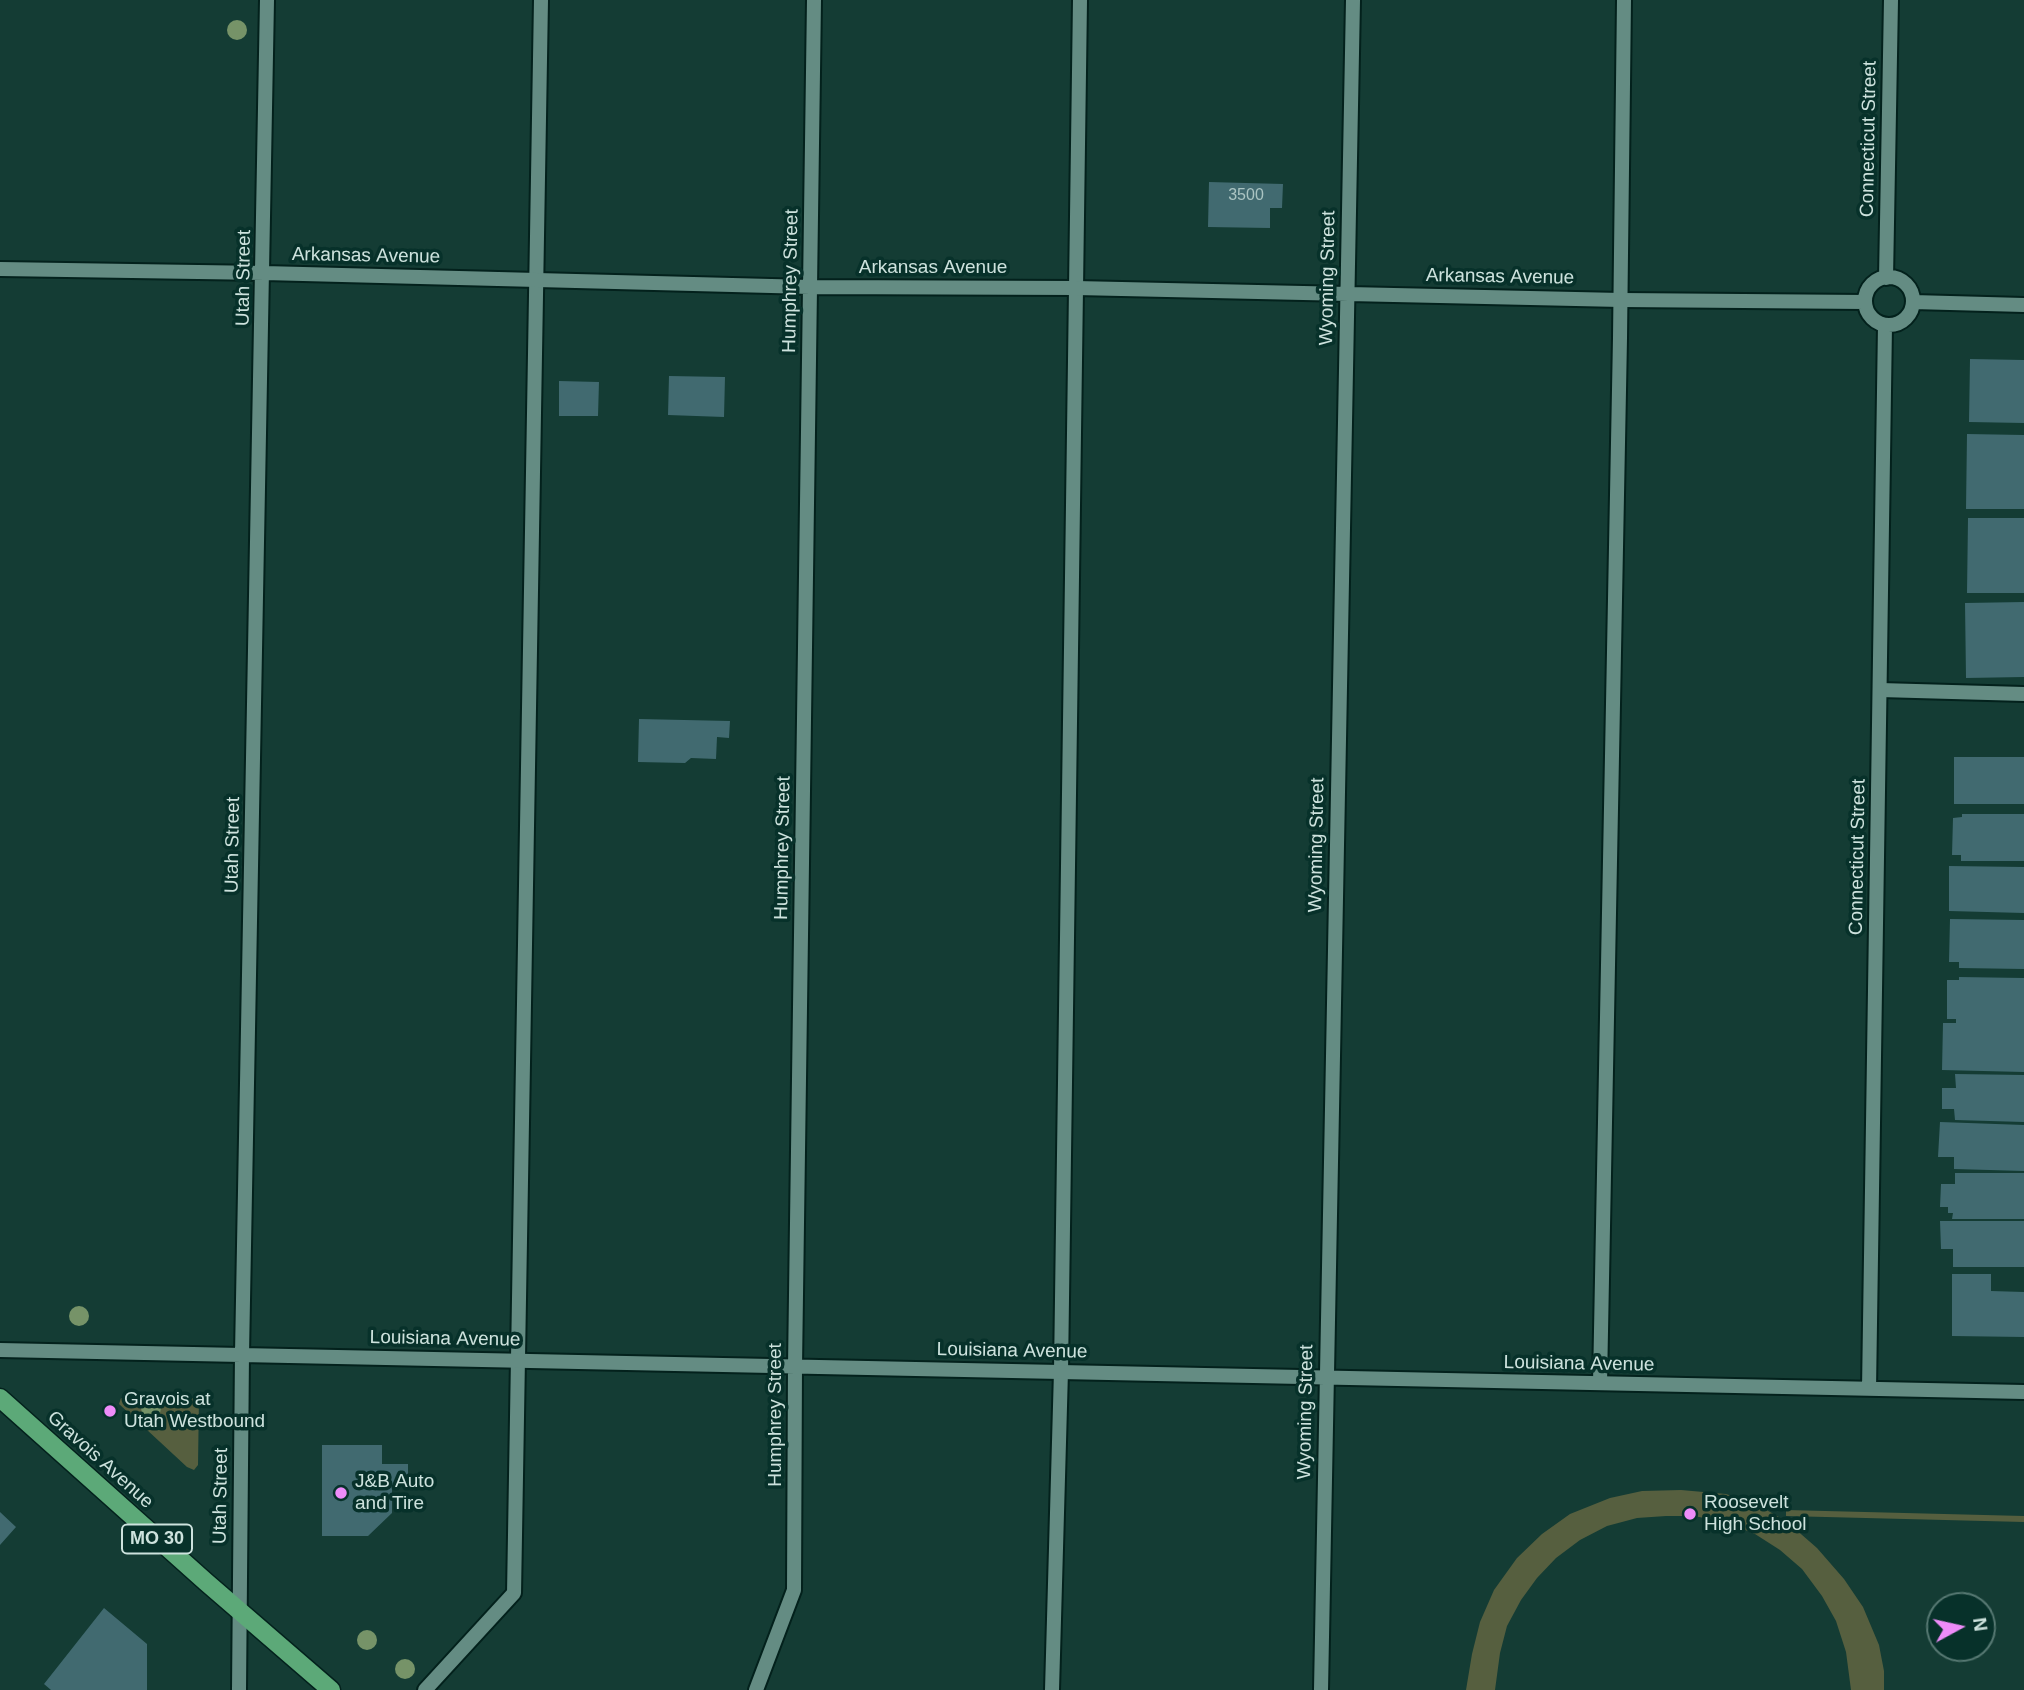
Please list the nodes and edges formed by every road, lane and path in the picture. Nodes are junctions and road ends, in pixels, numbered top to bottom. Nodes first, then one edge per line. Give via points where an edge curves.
1 (267, 0) edge
2 (541, 0) edge
3 (814, 0) edge
4 (1080, 0) edge
5 (1353, 0) edge
6 (1624, 0) edge
7 (1891, 0) edge
8 (0, 269) edge
9 (264, 273) junction
10 (1886, 278) junction
11 (536, 280) junction
12 (810, 287) junction
13 (1076, 288) junction
14 (1347, 293) junction
15 (1621, 300) junction
16 (1865, 302) junction
17 (1913, 302) junction
18 (2024, 305) edge
19 (1885, 325) junction
20 (1880, 690) junction
21 (2024, 694) edge
22 (0, 1350) edge
23 (242, 1354) junction
24 (518, 1360) junction
25 (795, 1366) junction
26 (1061, 1371) junction
27 (1326, 1377) junction
28 (1600, 1383) junction
29 (1869, 1389) junction
30 (2024, 1392) edge
31 (0, 1398) edge
32 (239, 1611) junction
33 (239, 1690) edge
34 (331, 1690) edge
35 (425, 1690) edge
36 (756, 1690) edge
37 (1052, 1690) edge
38 (1321, 1690) edge

1 - 9 street, Utah Street
2 - 11 street
3 - 12 street, Humphrey Street
4 - 13 street
5 - 14 street, Wyoming Street
6 - 15 street
7 - 10 street, Connecticut Street
8 - 9 street, Arkansas Avenue
9 - 11 street, Arkansas Avenue
9 - 23 street, Utah Street
10 - 16 street via 1873,283
10 - 17 street via 1903,282
11 - 12 street, Arkansas Avenue
11 - 24 street
12 - 13 street, Arkansas Avenue
12 - 25 street, Humphrey Street
13 - 14 street, Arkansas Avenue
13 - 26 street
14 - 15 street, Arkansas Avenue
14 - 27 street, Wyoming Street
15 - 16 street, Arkansas Avenue
15 - 28 street
16 - 19 street via 1873,320
17 - 18 street
17 - 19 street via 1903,321
19 - 20 street, Connecticut Street
20 - 21 street
20 - 29 street, Connecticut Street
22 - 23 street, Louisiana Avenue
23 - 24 street, Louisiana Avenue
23 - 32 street, Utah Street
24 - 25 street, Louisiana Avenue
24 - 35 street via 514,1593
25 - 26 street, Louisiana Avenue
25 - 36 street, Humphrey Street via 794,1590
26 - 27 street, Louisiana Avenue
26 - 37 street
27 - 28 street, Louisiana Avenue
27 - 38 street, Wyoming Street
28 - 29 street, Louisiana Avenue
29 - 30 street, Louisiana Avenue
31 - 32 main road, Gravois Avenue / MO 30
32 - 33 street, Utah Street
32 - 34 main road, Gravois Avenue / MO 30

